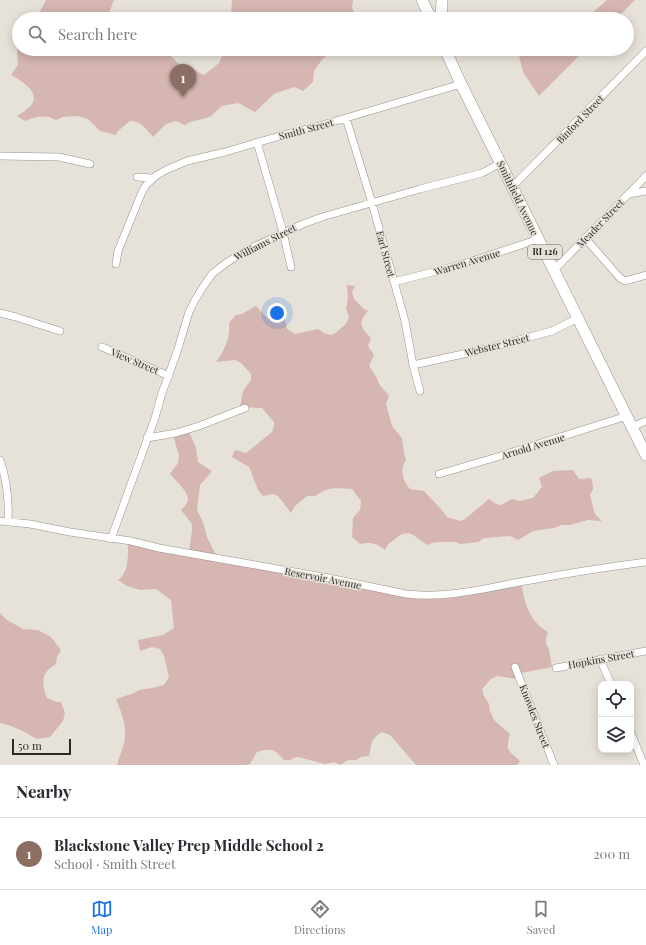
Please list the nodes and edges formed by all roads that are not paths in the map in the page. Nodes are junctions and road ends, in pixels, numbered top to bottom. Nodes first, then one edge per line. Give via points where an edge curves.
1 (422, 0) edge
2 (442, 0) edge
3 (428, 12) edge
4 (441, 12) edge
5 (646, 51) edge
6 (448, 56) edge
7 (461, 84) junction
8 (346, 118) junction
9 (257, 142) junction
10 (0, 156) edge
11 (501, 163) junction
12 (90, 164) dead end
13 (646, 176) edge
14 (137, 177) dead end
15 (152, 178) junction
16 (513, 186) junction
17 (646, 191) edge
18 (628, 194) junction
19 (372, 203) junction
20 (284, 232) junction
21 (585, 238) junction
22 (539, 239) junction
23 (116, 264) dead end
24 (292, 267) dead end
25 (554, 269) junction
26 (646, 275) edge
27 (394, 282) junction
28 (0, 313) edge
29 (578, 318) junction
30 (60, 331) dead end
31 (102, 347) dead end
32 (413, 365) junction
33 (168, 376) junction
34 (420, 392) dead end
35 (245, 408) dead end
36 (627, 416) junction
37 (646, 421) edge
38 (632, 427) junction
39 (147, 438) junction
40 (646, 454) edge
41 (0, 460) edge
42 (439, 474) dead end
43 (0, 521) edge
44 (8, 522) junction
45 (110, 539) junction
46 (646, 562) edge
47 (646, 651) edge
48 (600, 659) junction
49 (515, 667) dead end
50 (556, 668) dead end
51 (610, 681) edge
52 (634, 740) edge
53 (554, 765) edge
54 (644, 765) edge

1 - 3 main road
2 - 4 main road
5 - 16 street, Binford Street
6 - 7 main road, Smithfield Avenue / RI 126
7 - 8 street, Smith Street
7 - 11 main road, Smithfield Avenue / RI 126
8 - 9 street, Smith Street
8 - 19 street, Earl Street
9 - 15 street, Smith Street via 187,161
9 - 20 street
10 - 12 street via 59,157
11 - 16 main road, Smithfield Avenue / RI 126
11 - 19 street, Williams Street via 482,173
13 - 18 street, Meader Street
14 - 15 street
15 - 23 street via 138,201 118,251
16 - 22 main road, Smithfield Avenue / RI 126
17 - 18 street
18 - 21 street, Meader Street
19 - 20 street, Williams Street via 322,217
19 - 27 street, Earl Street
20 - 24 street
20 - 33 street, Williams Street via 233,258 212,274 190,312
21 - 25 street, Meader Street
21 - 26 street via 620,278 625,281
22 - 25 main road, Smithfield Avenue / RI 126
22 - 27 street, Warren Avenue via 460,265
25 - 29 main road, Smithfield Avenue / RI 126
27 - 32 street, Earl Street
28 - 30 street
29 - 32 street, Webster Street via 552,331
29 - 36 main road, Smithfield Avenue / RI 126
31 - 33 street, View Street
32 - 34 street, Earl Street
33 - 39 street, Williams Street
35 - 39 street via 199,426
36 - 38 main road, Smithfield Avenue / RI 126
36 - 42 street, Arnold Avenue
37 - 38 street
38 - 40 main road, Smithfield Avenue / RI 126
39 - 45 street, Williams Street
41 - 44 street via 7,485
43 - 44 street, Reservoir Avenue
44 - 45 street, Reservoir Avenue
45 - 46 street, Reservoir Avenue via 415,595 452,594
47 - 48 street, Hopkins Street
48 - 50 street, Hopkins Street
48 - 51 street
49 - 53 street, Knowles Street
52 - 54 street

